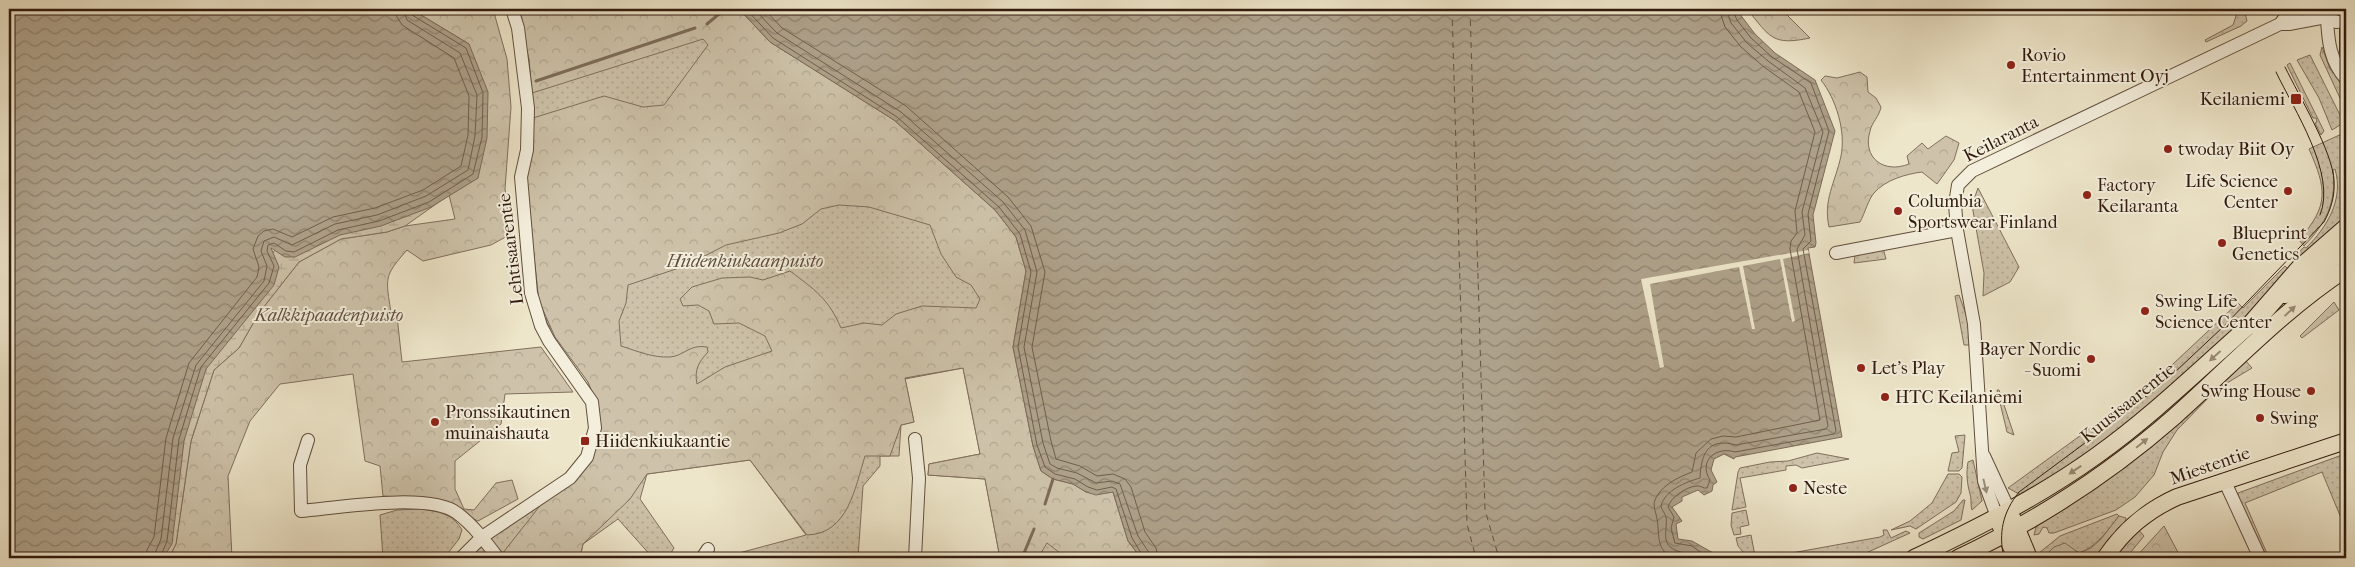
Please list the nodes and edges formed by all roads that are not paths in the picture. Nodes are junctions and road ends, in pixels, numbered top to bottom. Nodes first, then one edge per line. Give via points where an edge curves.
1 (512, 9) edge
2 (2302, 9) edge
3 (2325, 14) edge
4 (2346, 21) edge
5 (2280, 24) junction
6 (2346, 30) edge
7 (2346, 52) edge
8 (2346, 79) edge
9 (1957, 230) junction
10 (2346, 236) edge
11 (1836, 253) dead end
12 (2346, 269) edge
13 (2252, 324) joint
14 (915, 439) dead end
15 (308, 440) dead end
16 (2346, 441) edge
17 (2225, 482) junction
18 (2003, 514) junction
19 (2011, 532) junction
20 (482, 537) junction
21 (461, 558) edge
22 (498, 558) edge
23 (915, 558) edge
24 (1914, 558) edge
25 (1958, 558) edge
26 (2017, 558) edge
27 (2029, 558) edge
28 (2105, 558) edge
29 (2260, 558) edge

1 - 20 street, Lehtisaarentie via 528,108 527,150 520,177 531,293 549,341 592,402 595,428 587,457 570,478
2 - 5 street, Keilaranta via 2286,16
3 - 4 street via 2336,22
3 - 5 street, Keilaranta
3 - 8 street via 2331,52
5 - 9 street, Keilaranta via 1972,171 1958,185 1955,195
6 - 7 street
9 - 11 street
9 - 18 street, Keilaranta via 1974,324 1983,454
10 - 13 highway via 2300,269
19 -> 12 main road via 2066,499 2140,444 2299,303
13 -> 18 main road, Kuusisaarentie via 2125,434 2056,483
14 - 23 street via 919,478
15 - 20 street via 300,465 301,511 424,503 456,512
16 - 17 main road, Miestentie
17 - 28 main road, Miestentie via 2177,497 2146,514 2116,542
17 - 29 street
18 - 19 main road
18 - 24 main road, Kuusisaarentie
19 - 25 main road
19 - 26 main road
19 - 27 main road
20 - 21 street, Lehtisaarentie
20 - 22 street

